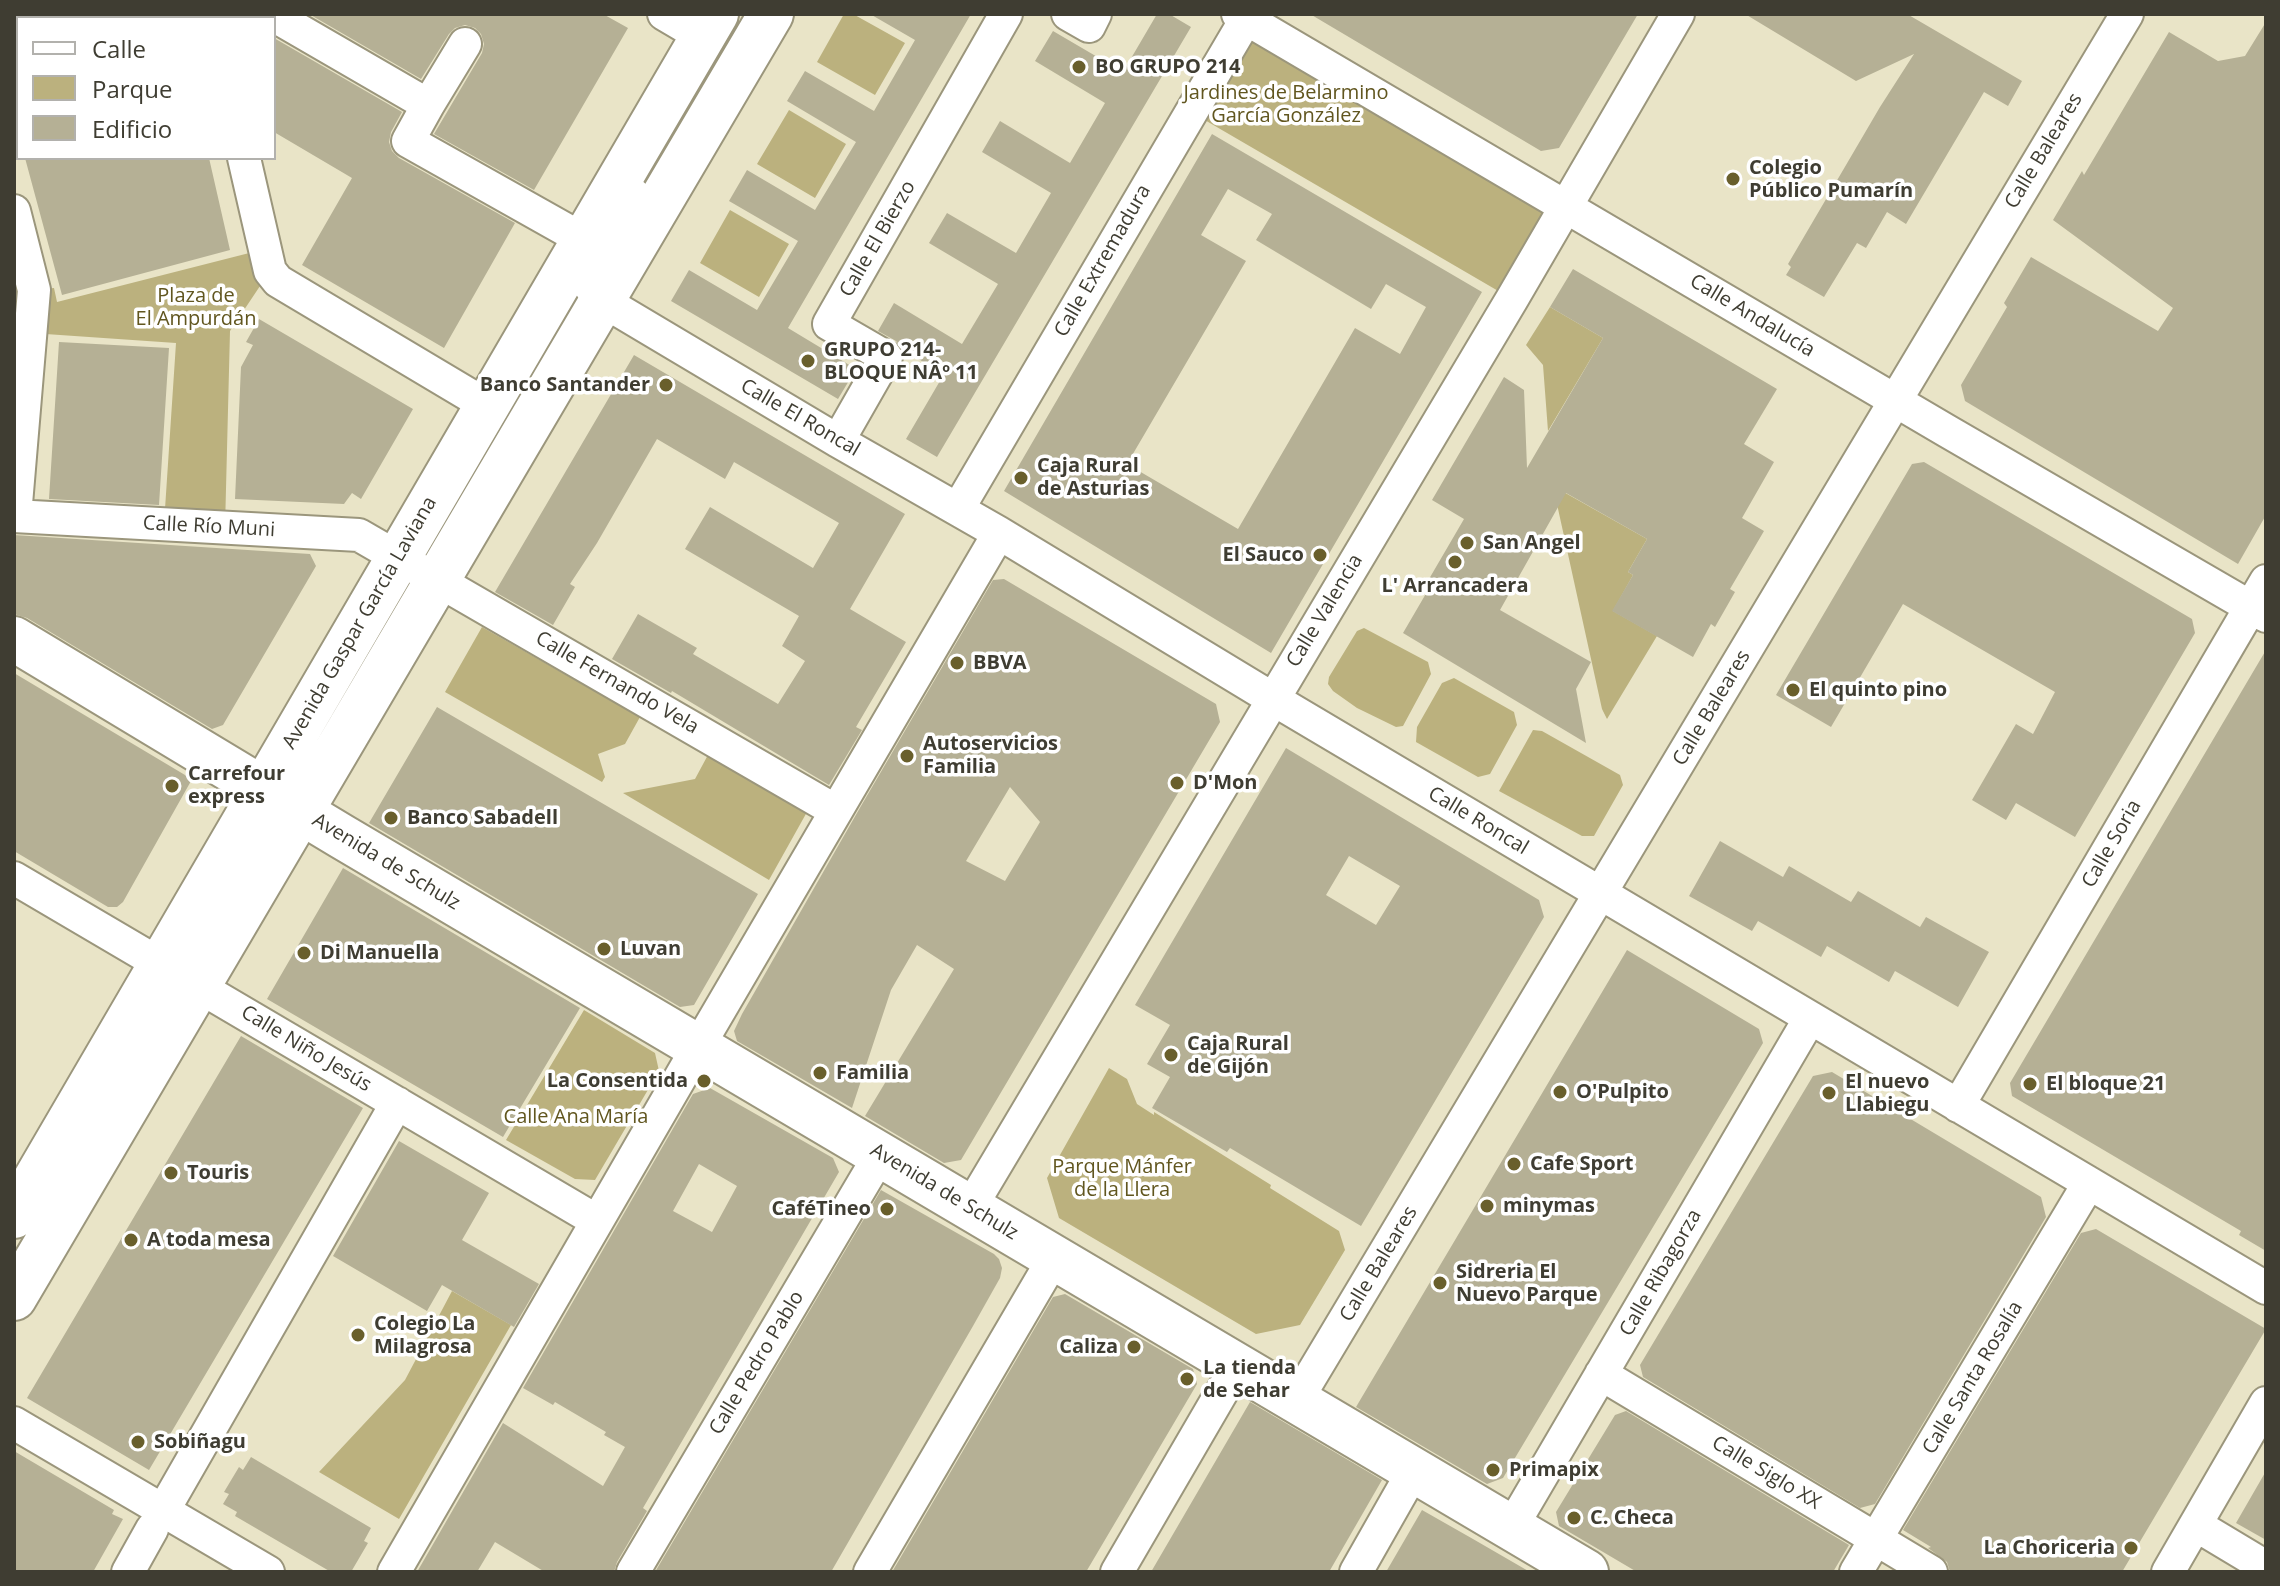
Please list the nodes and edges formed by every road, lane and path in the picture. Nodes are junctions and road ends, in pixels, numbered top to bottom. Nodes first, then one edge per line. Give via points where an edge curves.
1 (664, 14) edge
2 (771, 14) edge
3 (1006, 14) edge
4 (1068, 14) edge
5 (1095, 14) edge
6 (1678, 14) edge
7 (2127, 14) edge
8 (1245, 16) edge
9 (276, 17) edge
10 (710, 25) edge
11 (465, 44) dead end
12 (428, 105) junction
13 (658, 113) junction
14 (244, 160) edge
15 (1566, 207) junction
16 (14, 211) edge
17 (584, 240) junction
18 (603, 301) junction
19 (1895, 401) junction
20 (486, 405) junction
21 (838, 441) junction
22 (958, 509) junction
23 (14, 516) edge
24 (999, 533) junction
25 (398, 557) junction
26 (439, 579) junction
27 (2261, 601) edge
28 (14, 639) edge
29 (1273, 699) junction
30 (263, 789) junction
31 (836, 811) junction
32 (301, 812) junction
33 (14, 878) edge
34 (1601, 894) junction
35 (180, 975) junction
36 (1810, 1018) junction
37 (698, 1047) junction
38 (397, 1103) junction
39 (1958, 1106) junction
40 (880, 1155) junction
41 (2089, 1183) junction
42 (970, 1208) junction
43 (14, 1216) edge
44 (597, 1221) junction
45 (1054, 1258) junction
46 (2266, 1288) edge
47 (14, 1298) edge
48 (1237, 1366) junction
49 (1601, 1374) junction
50 (1296, 1401) junction
51 (2266, 1403) edge
52 (14, 1423) edge
53 (1414, 1470) junction
54 (158, 1520) junction
55 (2196, 1525) junction
56 (1511, 1528) junction
57 (1876, 1540) junction
58 (2266, 1567) edge
59 (128, 1572) edge
60 (268, 1572) edge
61 (394, 1572) edge
62 (633, 1572) edge
63 (870, 1572) edge
64 (1117, 1572) edge
65 (1356, 1572) edge
66 (1586, 1572) edge
67 (1856, 1572) edge
68 (1931, 1572) edge
69 (2168, 1572) edge

1 - 10 street
2 - 18 main road, Avenida Gaspar García Laviana
3 - 21 street, Calle El Bierzo via 829,324 886,357
4 - 5 street via 1089,26
6 - 15 street, Calle Valencia
7 - 19 street, Calle Baleares
8 - 15 street, Calle Andalucía
8 - 22 street, Calle Extremadura
9 - 12 street
10 - 13 main road, Avenida Gaspar García Laviana
11 - 12 street
12 - 17 street via 408,141
13 - 17 main road, Avenida Gaspar García Laviana
13 - 18 street, Avenida Gaspar García Laviana via 661,142 595,270 591,288
14 - 20 street via 270,271 278,281
15 - 19 street, Calle Andalucía
15 - 29 street, Calle Valencia
16 - 23 street via 34,290
17 - 20 main road, Avenida Gaspar García Laviana
18 - 21 street, Calle El Roncal
18 - 26 main road, Avenida Gaspar García Laviana
19 - 27 street, Calle Andalucía
19 - 34 street, Calle Baleares
20 - 25 main road, Avenida Gaspar García Laviana
21 - 22 street, Calle El Roncal
22 - 24 street, Calle El Roncal
23 - 25 street, Calle Río Muni via 359,535
24 - 29 street, Calle Roncal
24 - 31 street
25 - 26 street, Calle Fernando Vela
25 - 30 main road, Avenida Gaspar García Laviana
26 - 31 street, Calle Fernando Vela
26 - 32 main road, Avenida Gaspar García Laviana
27 - 39 street, Calle Soria
28 - 30 main road
29 - 34 street, Calle Roncal
29 - 42 street, Calle Valencia
30 - 32 main road, Avenida de Schulz
30 - 35 main road, Avenida Gaspar García Laviana
31 - 37 street
32 - 35 main road, Avenida Gaspar García Laviana
32 - 37 main road, Avenida de Schulz
33 - 35 street, Calle Niño Jesús
34 - 36 street, Calle Roncal
34 - 50 street, Calle Baleares
35 - 38 street, Calle Niño Jesús
35 - 43 main road, Avenida Gaspar García Laviana
35 - 47 main road, Avenida Gaspar García Laviana
36 - 39 street, Calle Roncal
36 - 49 street, Calle Ribagorza
37 - 40 main road, Avenida de Schulz
37 - 44 street
38 - 44 street, Calle Niño Jesús
38 - 54 street
39 - 41 street
40 - 42 main road, Avenida de Schulz
40 - 62 street, Calle Pedro Pablo
41 - 46 street
41 - 57 street, Calle Santa Rosalía
42 - 45 main road, Avenida de Schulz
44 - 61 street
45 - 48 main road, Avenida de Schulz
45 - 63 street
48 - 50 main road, Avenida de Schulz
48 - 64 street
49 - 56 street, Calle Ribagorza
49 - 57 street, Calle Siglo XX
50 - 53 main road, Avenida de Schulz
51 - 55 street
52 - 54 street
53 - 56 main road, Avenida de Schulz
53 - 65 street
54 - 59 street
54 - 60 street
55 - 58 street
55 - 69 street
56 - 66 main road, Avenida de Schulz
57 - 67 street, Calle Santa Rosalía
57 - 68 street, Calle Siglo XX

